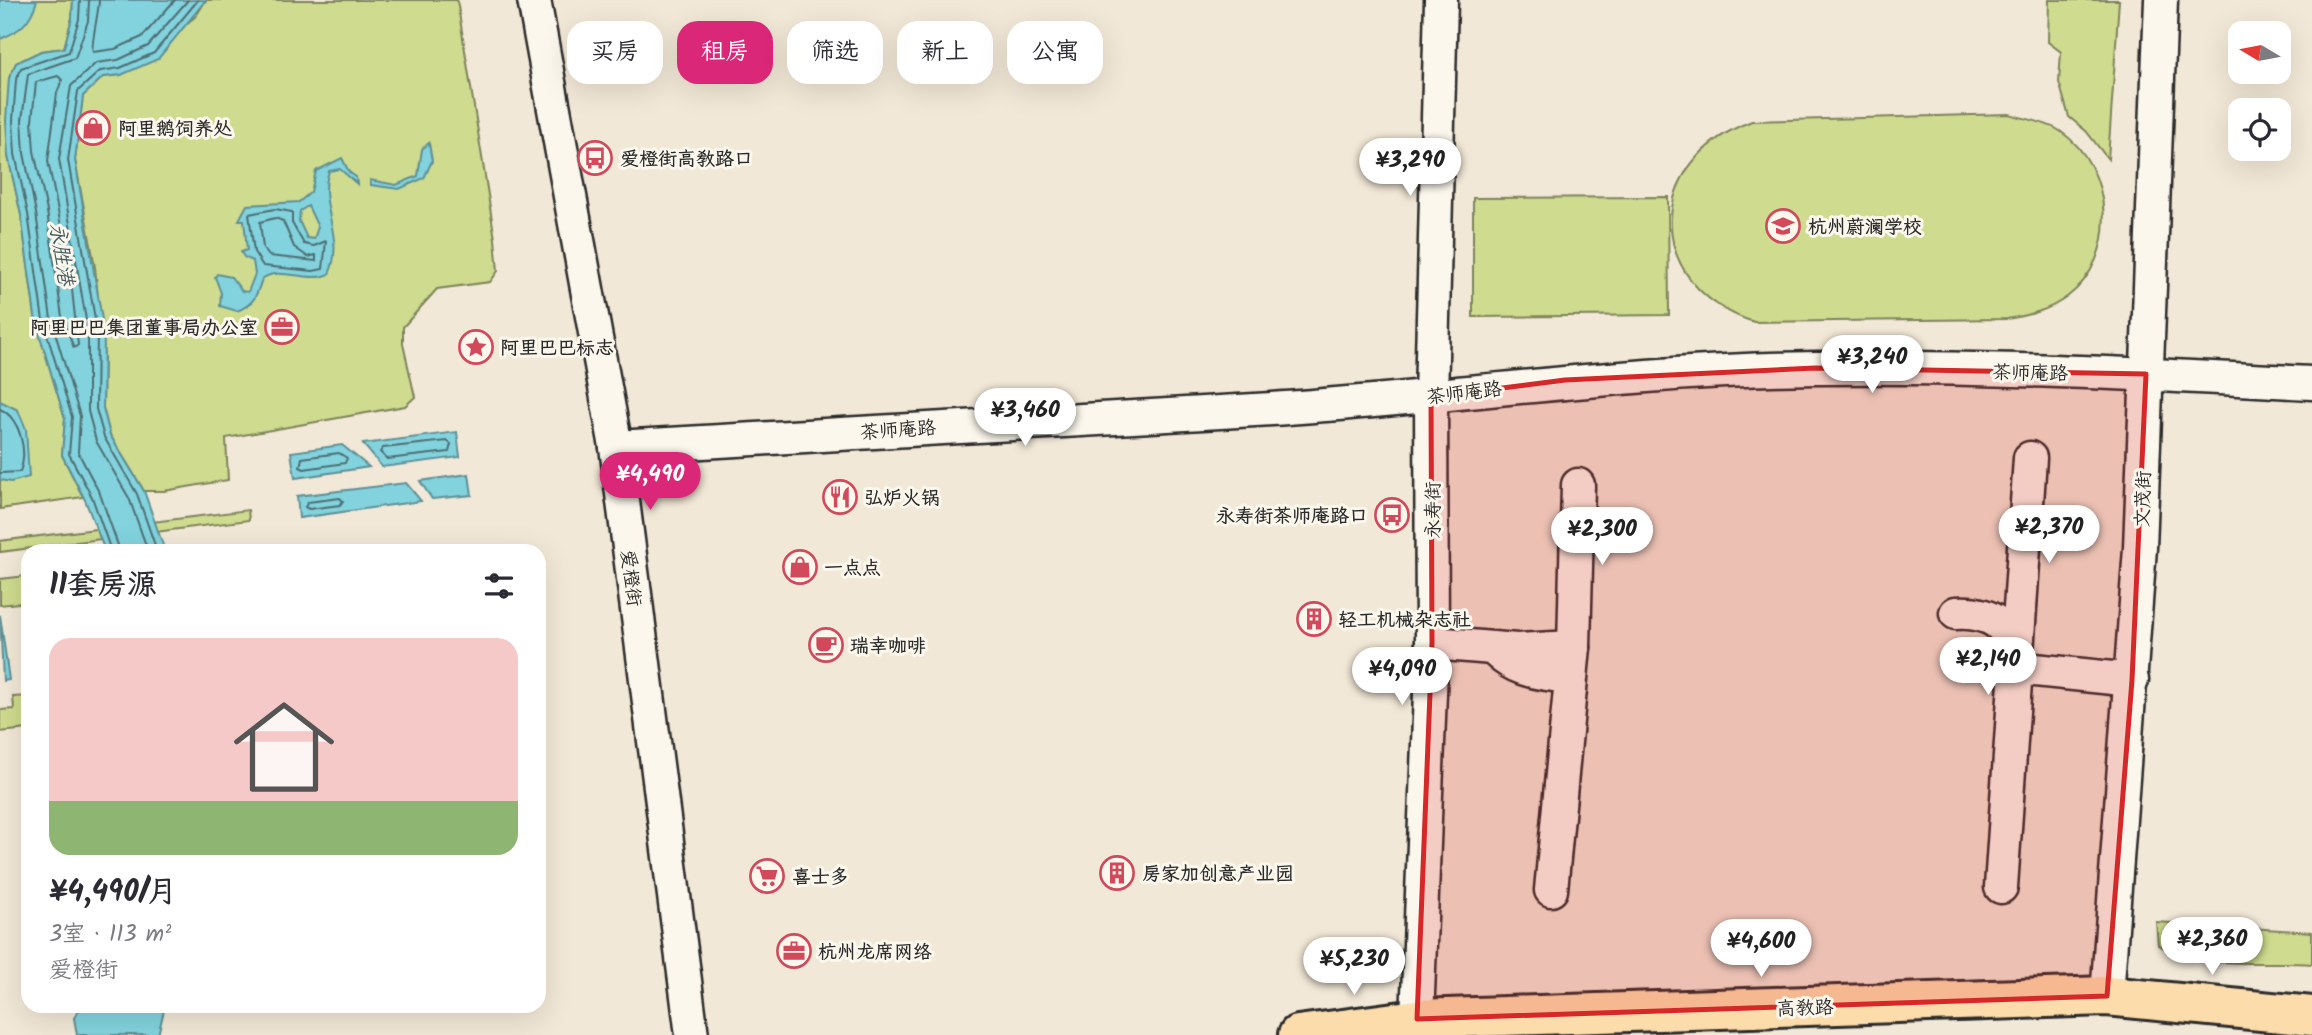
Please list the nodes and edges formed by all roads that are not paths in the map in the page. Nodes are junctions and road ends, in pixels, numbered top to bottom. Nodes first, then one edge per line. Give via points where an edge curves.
1 (534, 0) edge
2 (1441, 0) edge
3 (2161, 0) edge
4 (2146, 374) junction
5 (2312, 383) edge
6 (1431, 397) junction
7 (616, 447) junction
8 (2030, 458) dead end
9 (1578, 485) dead end
10 (1956, 612) dead end
11 (1432, 643) junction
12 (1574, 647) junction
13 (1492, 648) junction
14 (2016, 668) junction
15 (1553, 675) dead end
16 (2132, 680) junction
17 (2001, 887) dead end
18 (1551, 890) dead end
19 (2107, 996) junction
20 (2312, 1016) edge
21 (1417, 1019) junction
22 (692, 1035) edge
23 (1298, 1035) edge

1 - 7 street, 爱橙街
2 - 6 street, 永寿街
3 - 4 street, 文茂街
4 - 5 street, 茶师庵路
4 - 6 street, 茶师庵路 via 1815,368 1564,380
4 - 16 street, 文茂街
6 - 7 street, 茶师庵路
6 - 11 street, 永寿街
7 - 22 street, 爱橙街
8 - 14 street
9 - 12 street
10 - 14 street via 1974,613 2005,630 2014,639
11 - 13 street
11 - 21 street, 永寿街
12 - 13 street
12 - 18 street
13 - 15 street via 1508,663
14 - 16 street
14 - 17 street
16 - 19 street, 文茂街
19 - 20 main road, 高教路
19 - 21 main road, 高教路
21 - 23 main road, 高教路

